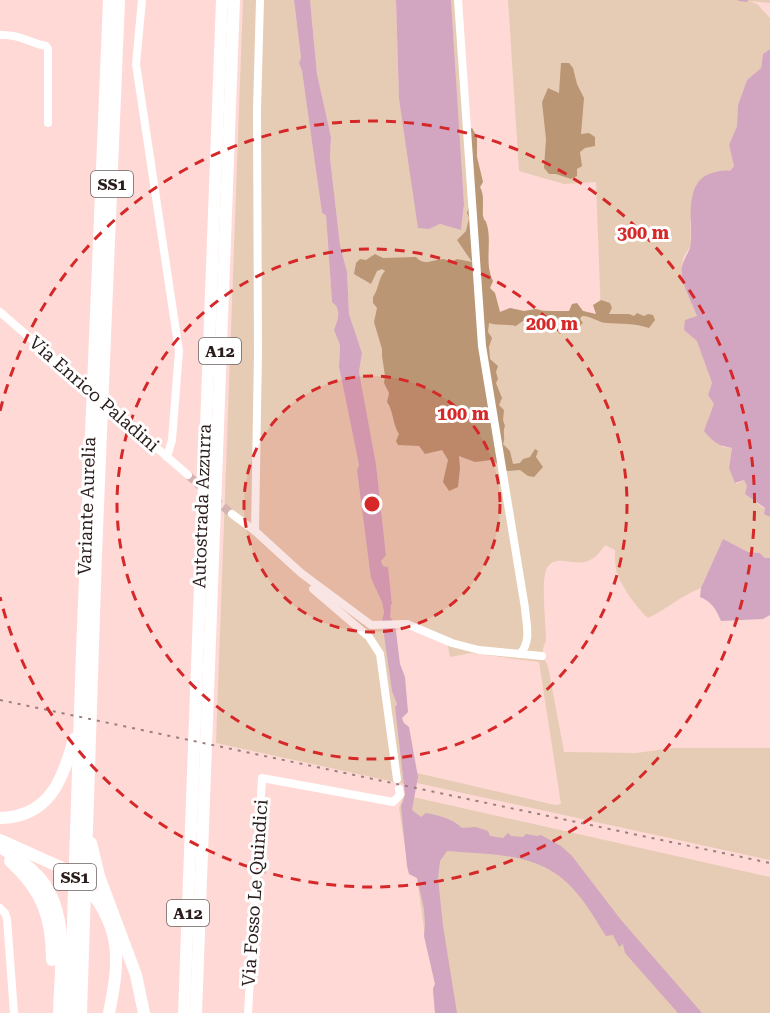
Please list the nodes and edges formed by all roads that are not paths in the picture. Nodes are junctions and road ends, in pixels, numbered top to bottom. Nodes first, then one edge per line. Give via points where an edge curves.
1 (109, 0) edge
2 (119, 0) edge
3 (141, 0) edge
4 (222, 0) edge
5 (234, 0) edge
6 (260, 0) edge
7 (458, 0) edge
8 (0, 35) edge
9 (48, 123) dead end
10 (0, 312) edge
11 (99, 368) junction
12 (167, 457) junction
13 (188, 475) tunnel mouth
14 (232, 514) tunnel mouth
15 (255, 531) junction
16 (289, 563) junction
17 (520, 654) junction
18 (543, 656) dead end
19 (86, 696) junction
20 (202, 701) junction
21 (81, 741) junction
22 (397, 779) dead end
23 (399, 789) dead end
24 (88, 799) junction
25 (197, 813) junction
26 (0, 818) edge
27 (0, 840) edge
28 (0, 847) edge
29 (0, 852) edge
30 (69, 871) dead end
31 (90, 890) dead end
32 (1, 908) edge
33 (14, 1013) edge
34 (51, 1013) edge
35 (59, 1013) edge
36 (70, 1013) edge
37 (81, 1013) edge
38 (109, 1013) edge
39 (144, 1013) edge
40 (184, 1013) edge
41 (196, 1013) edge
42 (248, 1013) edge

1 - 11 highway, Variante Aurelia / SS1
2 - 11 highway, Variante Aurelia / SS1
3 - 12 street via 136,64 179,351 172,440
4 - 20 highway, Autostrada Azzurra / A12
5 - 20 highway, Autostrada Azzurra / A12
6 - 15 street
7 - 17 street via 483,346 528,640
8 - 9 street via 14,34 46,46
10 - 12 street, Via Enrico Paladini
11 - 19 highway, Variante Aurelia / SS1
12 - 13 street, Via Enrico Paladini
14 - 15 street
15 - 16 street
16 - 17 street via 371,625 401,623 453,644
16 - 22 street via 291,570 369,637 380,654
17 - 18 street
19 - 21 highway, Variante Aurelia / SS1
19 - 21 highway, Variante Aurelia / SS1 via 80,721
20 - 25 highway, Autostrada Azzurra / A12
21 - 24 highway, Variante Aurelia / SS1
21 - 26 highway via 48,798 26,813
21 - 36 highway, Variante Aurelia / SS1
23 - 42 street, Via Fosso Le Quindici via 400,795 393,802 262,778
24 - 37 highway, Variante Aurelia / SS1
24 - 39 highway via 95,862 126,942
25 - 40 highway, Autostrada Azzurra / A12
25 - 41 highway, Autostrada Azzurra / A12
27 - 30 highway
28 - 35 highway via 37,875 57,908
29 - 34 highway via 31,883 46,912 52,946
31 - 38 highway via 109,918 116,940
32 - 33 street via 7,919

